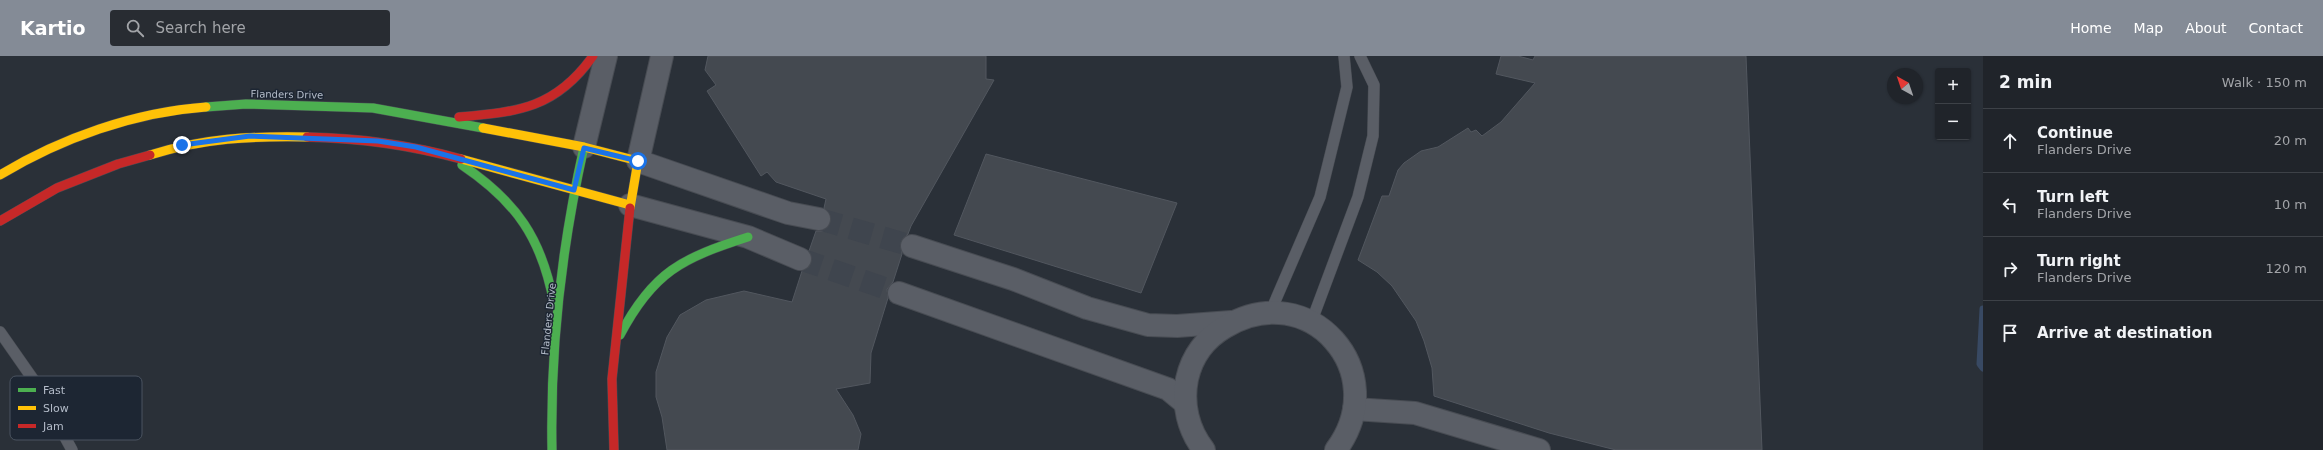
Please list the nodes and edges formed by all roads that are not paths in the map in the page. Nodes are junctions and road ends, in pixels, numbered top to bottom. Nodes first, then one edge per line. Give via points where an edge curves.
1 (593, 56) edge
2 (606, 56) edge
3 (662, 56) edge
4 (1344, 56) edge
5 (1360, 56) edge
6 (430, 118) junction
7 (584, 148) junction
8 (445, 155) junction
9 (638, 161) junction
10 (0, 175) edge
11 (574, 190) junction
12 (630, 205) junction
13 (819, 219) tunnel mouth
14 (0, 221) edge
15 (748, 237) junction
16 (912, 246) tunnel mouth
17 (800, 259) tunnel mouth
18 (899, 293) tunnel mouth
19 (1270, 313) junction
20 (1232, 322) junction
21 (1311, 323) junction
22 (557, 329) junction
23 (0, 332) edge
24 (617, 342) junction
25 (31, 376) edge
26 (1185, 403) junction
27 (1354, 409) junction
28 (67, 440) edge
29 (1202, 448) edge
30 (72, 450) edge
31 (552, 450) edge
32 (614, 450) edge
33 (1336, 450) edge
34 (1539, 450) edge

1 - 6 street via 574,82 548,101 526,109 475,116
2 - 7 street
3 - 9 street
4 - 19 lane via 1347,87 1320,197
5 - 21 lane via 1374,85 1373,136 1358,197
6 - 7 street, Flanders Drive
6 - 10 street, Flanders Drive via 373,108 322,105 246,104 179,109 104,127 20,163
7 - 9 street, Flanders Drive
7 - 11 street, Flanders Drive
8 - 11 street
8 - 14 street via 378,141 321,137 250,136 182,145 118,164 57,188
8 - 22 street via 476,174 506,199 529,227 547,270
9 - 12 street
9 - 13 street via 788,213
11 - 12 street
11 - 22 street, Flanders Drive
12 - 15 street
12 - 24 street via 619,298
15 - 17 street
15 - 24 street via 704,250 673,267 649,288 631,312
16 - 20 street via 1013,279 1087,308 1148,325 1177,326
18 - 26 street via 1168,389
19 - 20 street via 1256,313
19 - 21 street via 1288,313
20 - 26 street via 1213,334 1194,359 1186,388
21 - 27 street via 1330,336 1348,362 1353,377
22 - 31 street, Flanders Drive via 551,419
23 - 25 lane
24 - 32 street via 612,379
26 - 29 street via 1192,432
27 - 33 street via 1351,424
27 - 34 street via 1415,413
28 - 30 lane

